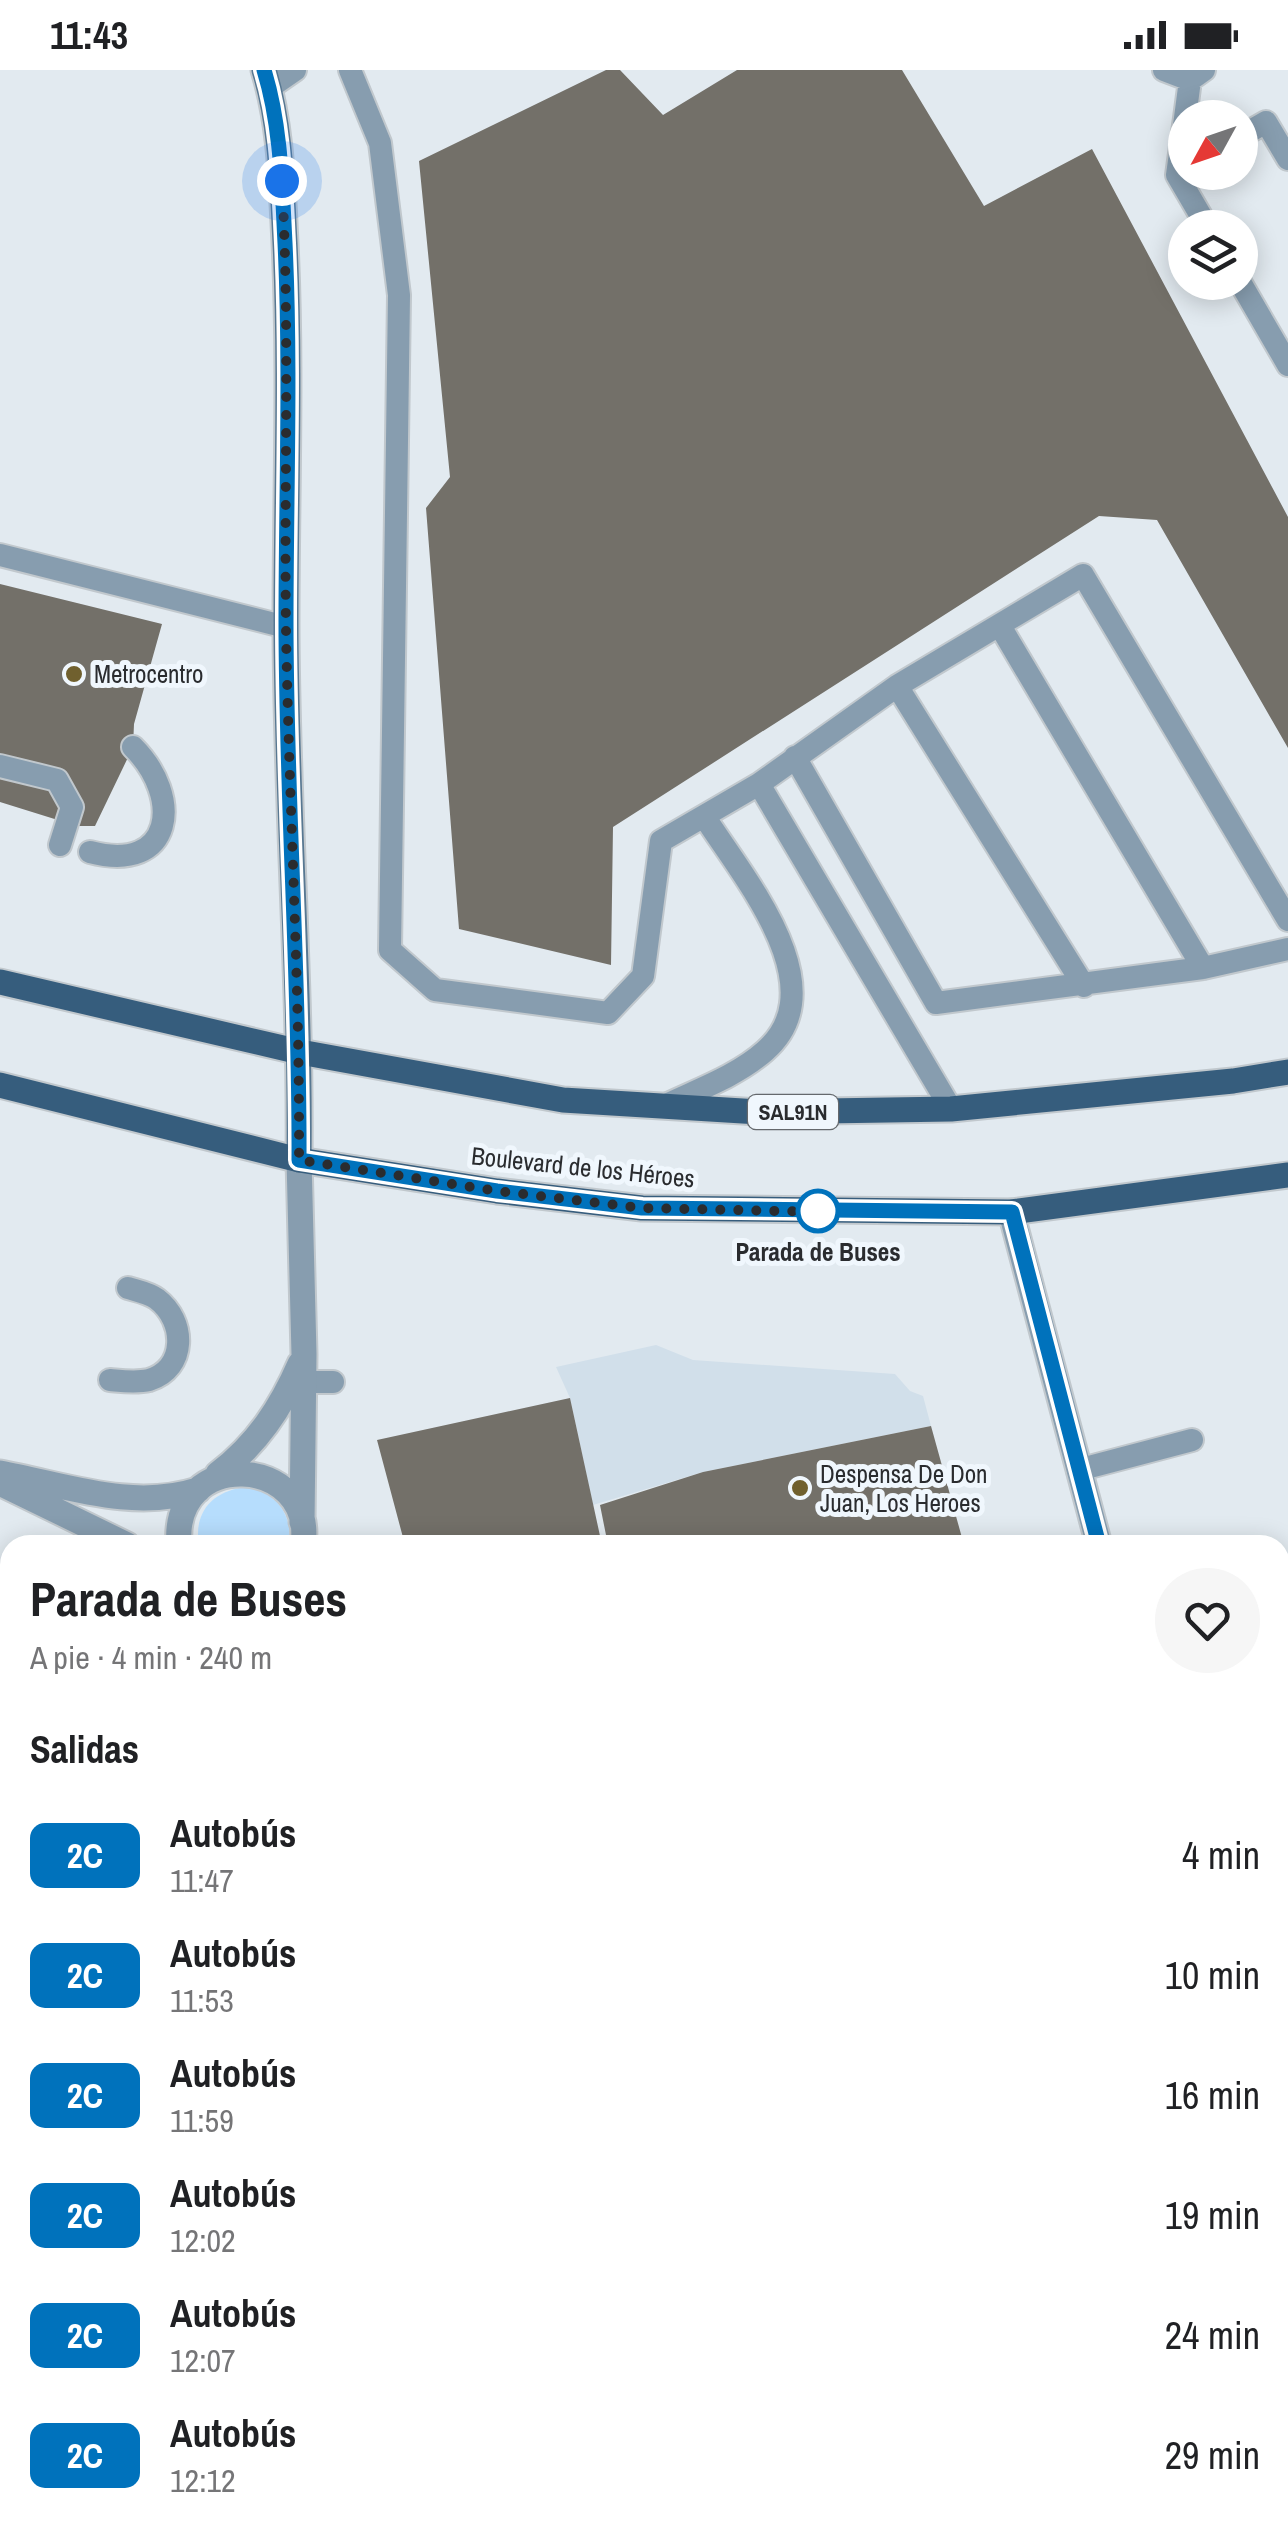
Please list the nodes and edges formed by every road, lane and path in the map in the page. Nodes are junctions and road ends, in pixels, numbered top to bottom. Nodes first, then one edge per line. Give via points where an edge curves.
1 (295, 70) edge
2 (350, 70) edge
3 (1164, 70) edge
4 (1197, 75) edge
5 (267, 79) edge
6 (1190, 100) edge
7 (1258, 127) edge
8 (1288, 160) edge
9 (1250, 300) edge
10 (1288, 365) edge
11 (0, 555) edge
12 (1000, 626) junction
13 (286, 627) junction
14 (897, 686) junction
15 (133, 747) dead end
16 (795, 757) junction
17 (0, 766) edge
18 (759, 784) junction
19 (704, 816) junction
20 (60, 845) dead end
21 (90, 852) dead end
22 (1288, 920) edge
23 (1288, 950) edge
24 (1203, 968) junction
25 (0, 982) edge
26 (1084, 986) junction
27 (300, 1052) junction
28 (1288, 1072) edge
29 (0, 1085) edge
30 (664, 1106) junction
31 (951, 1109) junction
32 (299, 1160) junction
33 (1288, 1175) edge
34 (1012, 1212) junction
35 (128, 1288) dead end
36 (304, 1354) junction
37 (110, 1380) dead end
38 (304, 1382) junction
39 (333, 1382) dead end
40 (1192, 1440) dead end
41 (1078, 1470) junction
42 (0, 1473) edge
43 (0, 1483) edge
44 (202, 1486) junction
45 (106, 1535) edge
46 (179, 1535) edge
47 (303, 1535) edge
48 (304, 1535) edge
49 (1096, 1535) edge

1 - 5 lane
2 - 19 lane via 380,143 399,295 390,950 435,990 608,1013 643,976 661,841
3 - 4 lane
4 - 6 lane
5 - 13 street via 282,181 288,304
7 - 8 lane via 1266,122
9 - 10 lane
11 - 13 lane
12 - 14 lane
12 - 22 lane via 1083,575
12 - 24 lane
13 - 27 street
14 - 16 lane
14 - 26 lane
15 - 21 lane via 159,784 166,808 161,830 132,856
16 - 18 lane
16 - 26 lane via 936,1003
17 - 20 lane via 57,780 72,807
18 - 19 lane
18 - 31 lane
19 - 30 lane via 765,912 792,971 794,996 788,1023 765,1051
23 - 24 lane
24 - 26 lane
25 - 27 main road, SAL91N
27 - 30 main road, SAL91N via 563,1100
27 - 32 street
28 - 31 main road, SAL91N
29 - 32 main road, Boulevard de los Héroes
30 - 31 main road, SAL91N via 758,1112
32 - 34 main road, Boulevard de los Héroes via 642,1208
32 - 36 street
33 - 34 main road, Boulevard de los Héroes
34 - 41 street
35 - 37 lane via 160,1301 180,1334 178,1350 150,1380
36 - 38 street
36 - 44 street via 277,1413
38 - 39 lane
38 - 48 street
40 - 41 lane
41 - 49 street
42 - 44 street via 145,1500
43 - 45 street
44 - 46 street via 184,1508
44 - 47 street via 240,1472 258,1475 288,1493

